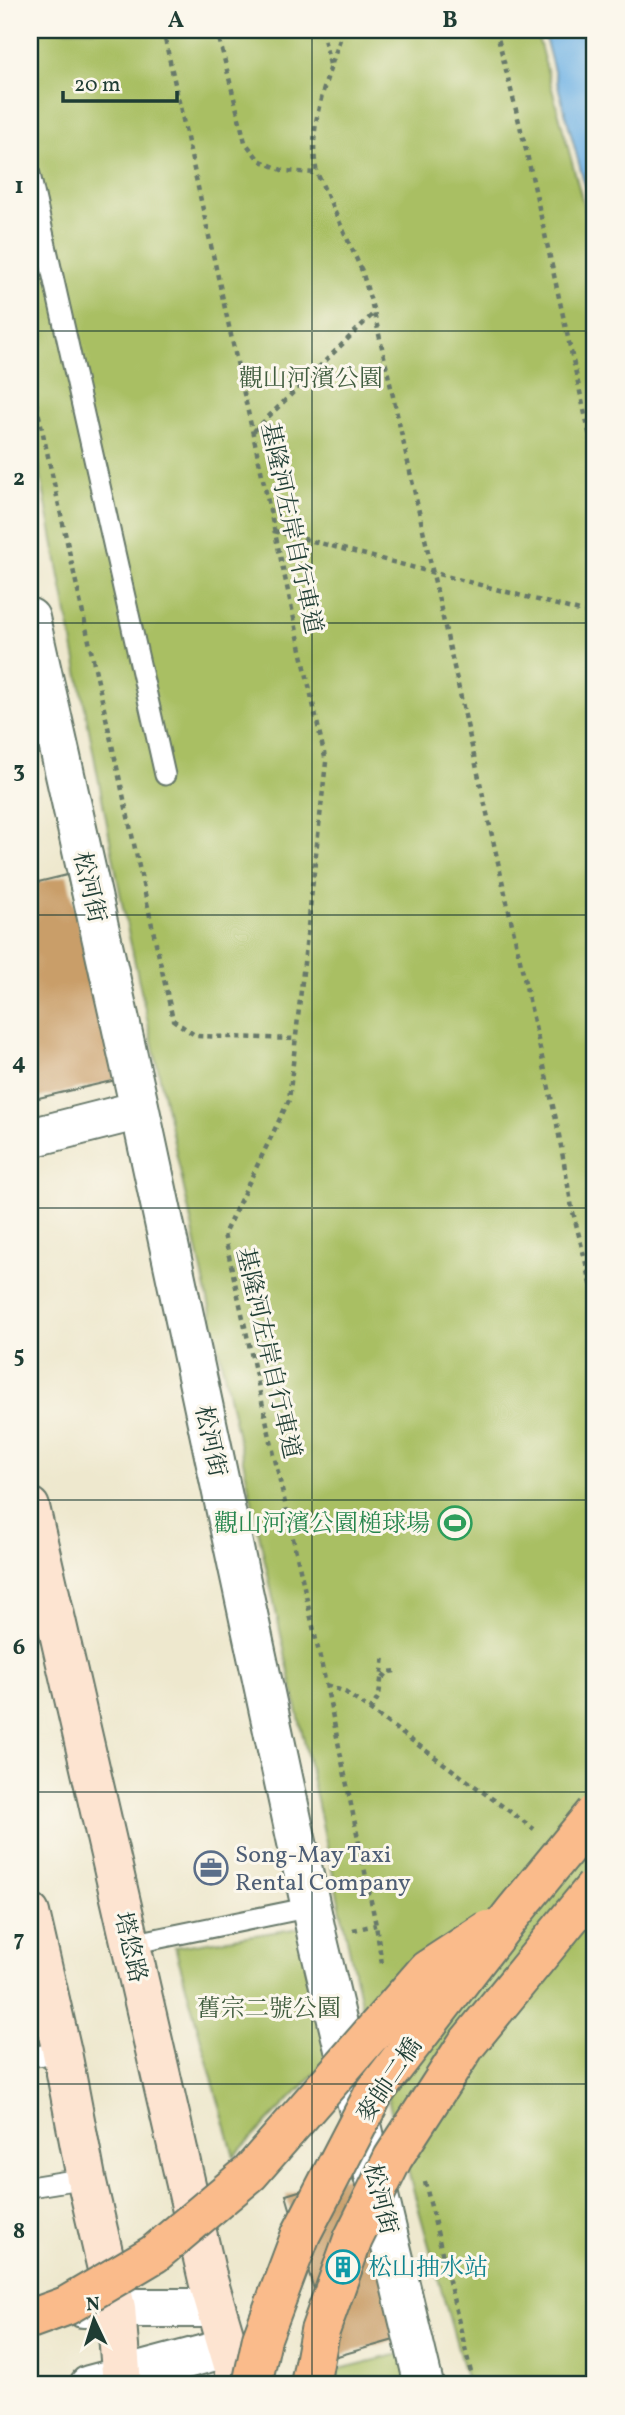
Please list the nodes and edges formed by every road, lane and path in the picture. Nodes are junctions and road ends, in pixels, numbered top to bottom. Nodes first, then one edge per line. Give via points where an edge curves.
1 (163, 30) edge
2 (217, 30) edge
3 (322, 30) edge
4 (343, 30) edge
5 (496, 30) edge
6 (331, 70) junction
7 (317, 173) junction
8 (30, 174) edge
9 (374, 312) junction
10 (30, 375) edge
11 (32, 395) edge
12 (254, 431) junction
13 (595, 459) edge
14 (274, 531) junction
15 (432, 573) junction
16 (595, 615) edge
17 (30, 618) edge
18 (165, 775) dead end
19 (297, 1040) junction
20 (140, 1110) junction
21 (30, 1138) edge
22 (595, 1299) edge
23 (30, 1507) edge
24 (384, 1656) dead end
25 (396, 1671) dead end
26 (383, 1678) junction
27 (326, 1684) junction
28 (370, 1711) junction
29 (595, 1813) edge
30 (538, 1832) dead end
31 (595, 1888) edge
32 (311, 1907) junction
33 (513, 1913) junction
34 (376, 1925) junction
35 (32, 1930) edge
36 (347, 1931) dead end
37 (131, 1944) junction
38 (382, 1965) dead end
39 (46, 2054) edge
40 (86, 2178) junction
41 (425, 2181) dead end
42 (30, 2187) edge
43 (116, 2308) junction
44 (214, 2308) junction
45 (30, 2311) edge
46 (30, 2319) edge
47 (228, 2348) junction
48 (111, 2383) edge
49 (239, 2385) edge
50 (252, 2385) edge
51 (310, 2385) edge
52 (425, 2385) edge
53 (474, 2385) edge

1 - 12 path, 基隆河左岸自行車道
2 - 7 path via 245,142 259,160 271,166
3 - 6 path
4 - 6 path
5 - 13 path
6 - 7 path via 314,128
7 - 9 path via 362,271
8 - 18 lane
9 - 12 path
9 - 15 path
10 - 11 path
11 - 19 path via 173,1020 196,1036
12 - 14 path, 基隆河左岸自行車道
14 - 15 path
14 - 19 path, 基隆河左岸自行車道 via 326,762
15 - 16 path
15 - 22 path
17 - 20 street, 松河街
19 - 27 path, 基隆河左岸自行車道 via 289,1100 224,1234
20 - 21 street
20 - 32 street, 松河街
23 - 37 main road, 塔悠路
24 - 26 path
25 - 26 path
26 - 28 path
27 - 28 path
27 - 34 path, 基隆河左岸自行車道
28 - 30 path
29 - 33 highway, 麥帥二橋, bridge
31 - 51 highway, 麥帥二橋, bridge via 466,2045 393,2158 353,2239 320,2331
32 - 37 lane
32 - 52 street, 松河街
33 - 46 highway, bridge via 427,1970 250,2173 154,2254 66,2306
33 - 50 highway, 麥帥二橋, bridge via 374,2093 301,2234 262,2338
34 - 36 path
34 - 38 path, 基隆河左岸自行車道
35 - 39 main road
37 - 44 main road, 塔悠路
39 - 40 main road
40 - 42 lane
40 - 43 main road
41 - 53 path
43 - 44 street
43 - 45 street
43 - 48 main road
44 - 47 main road, 塔悠路
47 - 48 street
47 - 49 main road, 塔悠路

